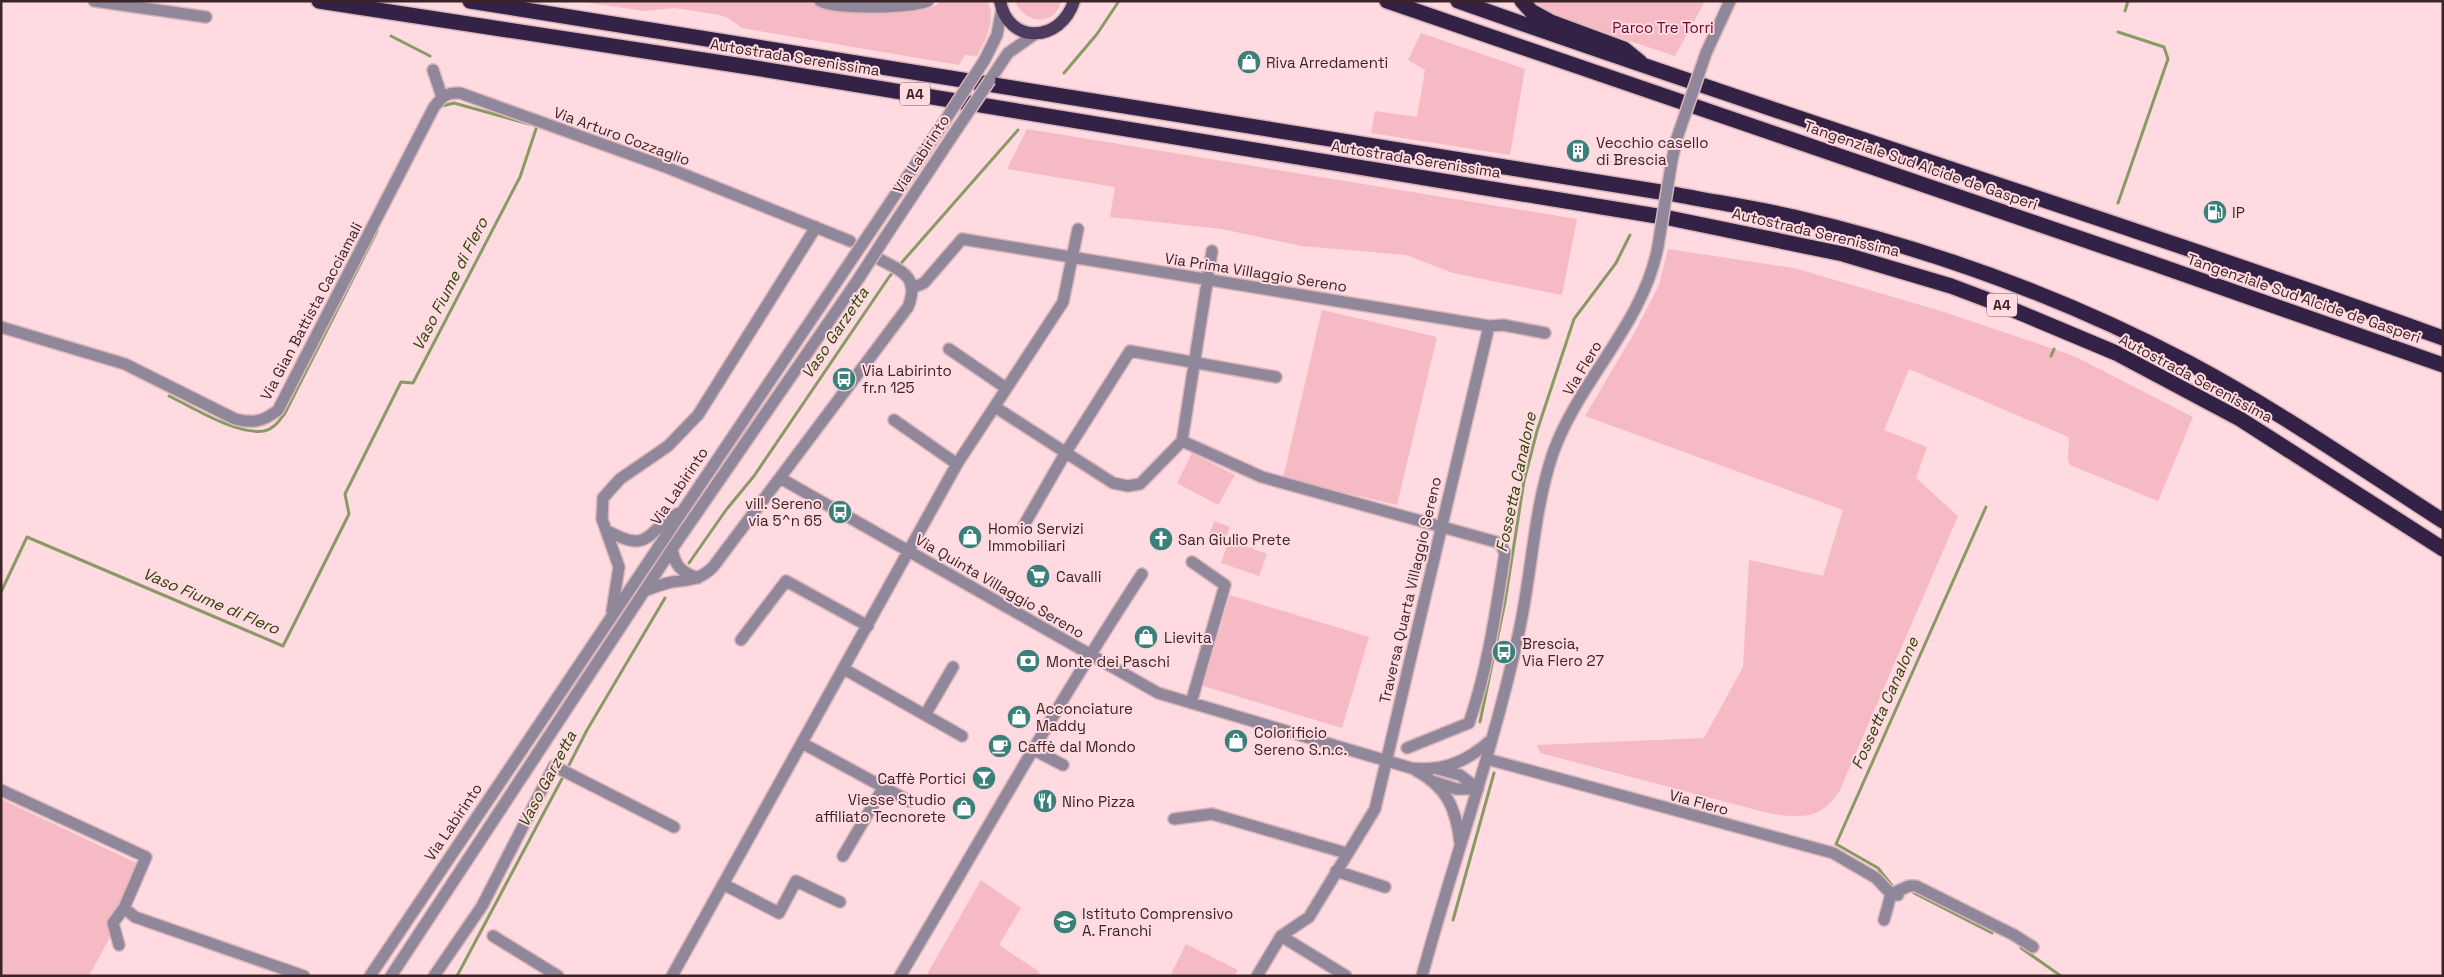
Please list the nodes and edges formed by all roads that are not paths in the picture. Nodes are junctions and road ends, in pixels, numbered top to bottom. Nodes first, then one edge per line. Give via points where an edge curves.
1 (94, 1) edge
2 (319, 1) edge
3 (470, 1) edge
4 (820, 1) edge
5 (928, 1) edge
6 (1388, 1) edge
7 (1458, 1) edge
8 (1522, 1) edge
9 (1730, 1) edge
10 (1073, 3) edge
11 (1001, 5) edge
12 (206, 18) dead end
13 (1035, 34) junction
14 (1649, 69) junction
15 (433, 70) dead end
16 (442, 96) junction
17 (816, 227) junction
18 (1078, 228) dead end
19 (850, 242) dead end
20 (1212, 252) dead end
21 (1074, 257) junction
22 (879, 259) dead end
23 (1208, 280) junction
24 (912, 288) junction
25 (1489, 326) junction
26 (1, 327) edge
27 (1545, 333) dead end
28 (2443, 338) edge
29 (949, 349) dead end
30 (1195, 363) junction
31 (2443, 365) edge
32 (1276, 377) dead end
33 (1006, 388) junction
34 (995, 407) junction
35 (894, 420) dead end
36 (1182, 441) junction
37 (1066, 452) junction
38 (957, 464) junction
39 (780, 478) junction
40 (682, 511) junction
41 (2443, 521) edge
42 (1024, 525) dead end
43 (1440, 526) junction
44 (606, 530) junction
45 (672, 549) junction
46 (2443, 549) edge
47 (907, 550) junction
48 (1192, 562) dead end
49 (1142, 574) dead end
50 (698, 578) junction
51 (644, 592) junction
52 (611, 615) junction
53 (868, 626) junction
54 (741, 640) dead end
55 (1090, 654) junction
56 (953, 667) dead end
57 (844, 669) junction
58 (1191, 703) junction
59 (926, 715) junction
60 (962, 736) dead end
61 (1492, 739) junction
62 (546, 743) junction
63 (802, 743) junction
64 (1407, 748) dead end
65 (1032, 749) junction
66 (1487, 759) junction
67 (1385, 762) junction
68 (1063, 766) dead end
69 (1411, 768) junction
70 (561, 769) junction
71 (1436, 769) junction
72 (1434, 781) junction
73 (883, 788) junction
74 (1478, 789) junction
75 (1, 790) edge
76 (909, 802) dead end
77 (1174, 819) dead end
78 (674, 827) dead end
79 (1461, 847) junction
80 (1346, 853) junction
81 (843, 856) dead end
82 (1336, 871) junction
83 (723, 884) junction
84 (1385, 887) dead end
85 (1895, 895) junction
86 (840, 902) dead end
87 (124, 908) junction
88 (1884, 920) dead end
89 (493, 936) dead end
90 (1281, 936) junction
91 (119, 945) dead end
92 (2033, 947) dead end
93 (674, 975) edge
94 (304, 976) edge
95 (370, 976) edge
96 (391, 976) edge
97 (434, 976) edge
98 (558, 976) edge
99 (900, 976) edge
100 (1257, 976) edge
101 (1346, 976) edge
102 (1422, 976) edge

1 - 12 street
2 - 46 highway, Autostrada Serenissima / A4 via 759,68 1669,218 1843,254 1969,292 2116,353 2240,419
3 - 41 highway, Autostrada Serenissima / A4 via 1673,194 1792,216 1849,231 2011,282 2120,329 2248,396
4 - 5 street via 839,7
6 - 31 highway, Tangenziale Sud Alcide de Gasperi
7 - 14 highway, Tangenziale Sud Alcide de Gasperi
8 - 14 highway via 1531,11 1551,22 1624,49
9 - 61 street, Via Flero, bridge via 1706,53 1677,138 1655,263 1640,300 1565,426 1554,451 1538,507 1519,634
10 - 13 main road, Via Labirinto via 1070,14 1059,26
11 - 13 main road, Via Labirinto via 1015,26
11 - 40 street, Via Labirinto, bridge via 997,35 984,61
13 - 45 street, Via Labirinto, bridge via 1008,54 859,278
14 - 28 highway, Tangenziale Sud Alcide de Gasperi via 2071,209
15 - 16 street
16 - 17 street, Via Arturo Cozzaglio via 450,92 460,93 663,166
16 - 26 street, Via Gian Battista Cacciamali via 278,410 267,419 255,422 235,419 125,364
17 - 19 street, Via Arturo Cozzaglio
17 - 44 street via 698,415 668,446 610,488 603,498 601,508
18 - 21 street
20 - 23 street
21 - 23 street, Via Prima Villaggio Sereno
21 - 24 street, Via Prima Villaggio Sereno via 962,239 924,283
21 - 33 street via 1063,302
22 - 24 street via 902,271
23 - 25 street, Via Prima Villaggio Sereno
23 - 30 street
24 - 39 street via 908,307
25 - 27 street, Via Prima Villaggio Sereno
25 - 43 street, Traversa Quarta Villaggio Sereno
29 - 33 street
30 - 32 street
30 - 36 street
30 - 37 street via 1130,351
33 - 34 street
34 - 37 street
34 - 38 street
35 - 38 street
36 - 37 street via 1140,484 1128,486 1113,483
36 - 43 street via 1262,476
37 - 42 street
38 - 47 street
39 - 47 street, Via Quinta Villaggio Sereno
39 - 50 street via 713,567
40 - 44 street via 667,519 643,540 632,542
40 - 52 street, Via Labirinto
43 - 64 street via 1500,543 1505,553 1480,694 1469,723
43 - 67 street, Traversa Quarta Villaggio Sereno
44 - 52 street via 619,567
45 - 50 street via 680,570
45 - 51 street, Via Labirinto
47 - 53 street
47 - 55 street, Via Quinta Villaggio Sereno
48 - 58 street via 1225,585
49 - 55 street
50 - 51 street via 672,582
51 - 62 street, Via Labirinto
52 - 95 street, Via Labirinto
53 - 54 street via 786,581
53 - 57 street
55 - 58 street, Via Quinta Villaggio Sereno via 1158,693
55 - 65 street
56 - 59 street
57 - 59 street
57 - 63 street
58 - 67 street, Via Quinta Villaggio Sereno
59 - 60 street
61 - 66 street, Via Flero
61 - 71 street, Via Quinta Villaggio Sereno via 1465,759
62 - 70 street
62 - 96 street, Via Labirinto
63 - 73 street
63 - 83 street
65 - 68 street
65 - 99 street via 982,840
66 - 74 street, Via Flero
66 - 85 street, Via Flero via 1833,853 1876,878
67 - 69 street, Via Quinta Villaggio Sereno
67 - 80 street, Traversa Quarta Villaggio Sereno via 1375,809
69 - 71 street, Via Quinta Villaggio Sereno
69 - 72 street, Via Quinta Villaggio Sereno
70 - 78 street
70 - 97 street via 482,906
71 - 74 street, Via Quinta Villaggio Sereno via 1460,775
72 - 74 street, Via Quinta Villaggio Sereno via 1456,789
72 - 79 street, Via Quinta Villaggio Sereno via 1452,804
73 - 76 street
73 - 81 street
74 - 79 street, Via Flero
75 - 87 street via 146,857
77 - 80 street via 1212,814
79 - 102 street, Via Flero
80 - 82 street, Traversa Quarta Villaggio Sereno
82 - 84 street
82 - 90 street, Traversa Quarta Villaggio Sereno via 1309,917
83 - 86 street via 779,913 796,881
83 - 93 street
85 - 88 street
85 - 92 street via 1909,886 1916,886
87 - 91 street via 113,923
87 - 94 street via 135,917
89 - 98 street
90 - 100 street, Traversa Quarta Villaggio Sereno
90 - 101 street

